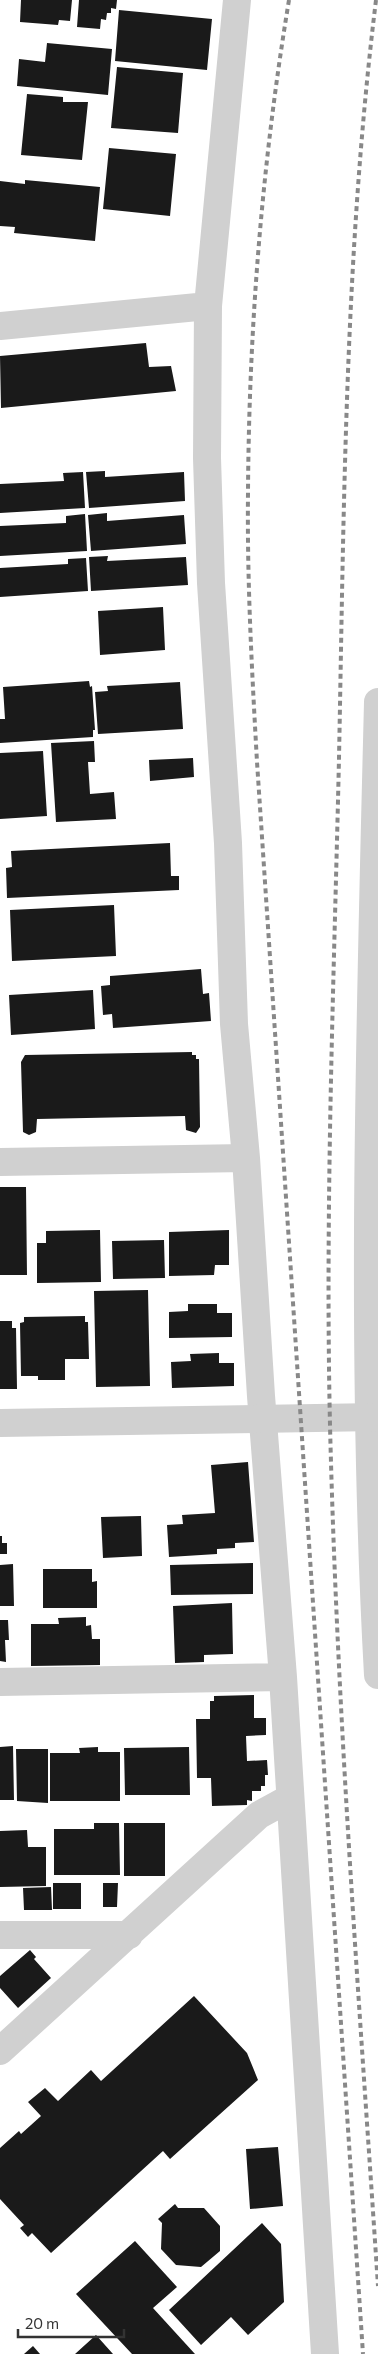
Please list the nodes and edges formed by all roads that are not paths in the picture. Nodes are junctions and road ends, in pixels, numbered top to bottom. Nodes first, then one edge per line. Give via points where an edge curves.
1 (237, 0) edge
2 (208, 306) junction
3 (0, 326) edge
4 (378, 702) edge
5 (246, 1158) junction
6 (0, 1162) edge
7 (374, 1417) edge
8 (263, 1419) junction
9 (0, 1423) edge
10 (378, 1675) edge
11 (283, 1677) junction
12 (0, 1682) edge
13 (290, 1798) junction
14 (0, 1935) edge
15 (129, 1935) junction
16 (0, 2052) edge
17 (325, 2354) edge

1 - 2 street
2 - 3 street
2 - 5 street via 207,458 211,583 228,843 234,1024
4 - 7 street via 368,1132
5 - 6 street
5 - 8 street
7 - 8 street
7 - 10 street
8 - 9 street
8 - 11 street
11 - 12 street
11 - 13 street
13 - 15 street via 259,1815
13 - 17 street
14 - 15 street
15 - 16 street

